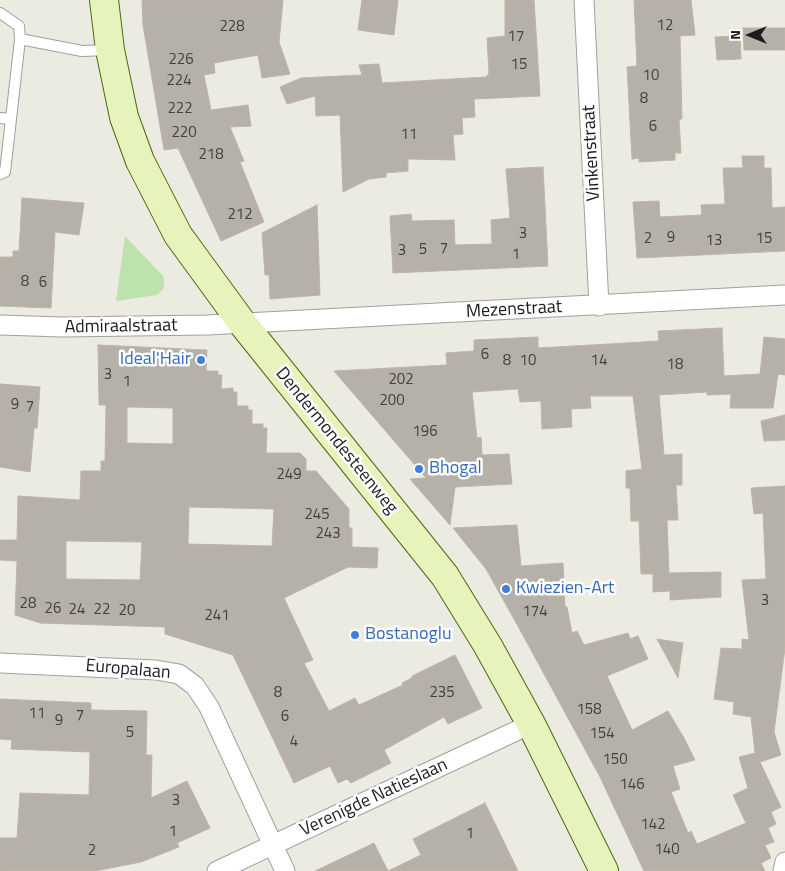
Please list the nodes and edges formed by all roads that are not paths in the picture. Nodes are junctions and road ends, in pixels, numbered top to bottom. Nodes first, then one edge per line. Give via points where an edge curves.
1 (104, 0) edge
2 (584, 0) edge
3 (0, 13) edge
4 (20, 39) junction
5 (110, 50) junction
6 (5, 119) edge
7 (0, 174) edge
8 (785, 295) edge
9 (599, 306) junction
10 (242, 324) junction
11 (0, 325) edge
12 (0, 663) edge
13 (531, 724) junction
14 (272, 845) junction
15 (785, 862) edge
16 (217, 871) edge
17 (285, 871) edge
18 (604, 871) edge
19 (783, 871) edge

1 - 5 main road, Dendermondesteenweg
2 - 9 street, Vinkenstraat
3 - 4 lane via 19,26
4 - 5 lane via 82,51
4 - 6 lane
5 - 10 main road, Dendermondesteenweg via 124,117 158,200 178,235
6 - 7 lane via 5,172
8 - 9 street, Mezenstraat
9 - 10 street, Mezenstraat
10 - 11 street, Admiraalstraat via 148,327
10 - 13 main road, Dendermondesteenweg via 445,576
12 - 14 street, Europalaan via 156,670 179,674 195,686 209,707
13 - 14 street, Verenigde Natieslaan
13 - 18 main road, Dendermondesteenweg
14 - 16 street, Verenigde Natieslaan
14 - 17 street, Europalaan
15 - 19 street

